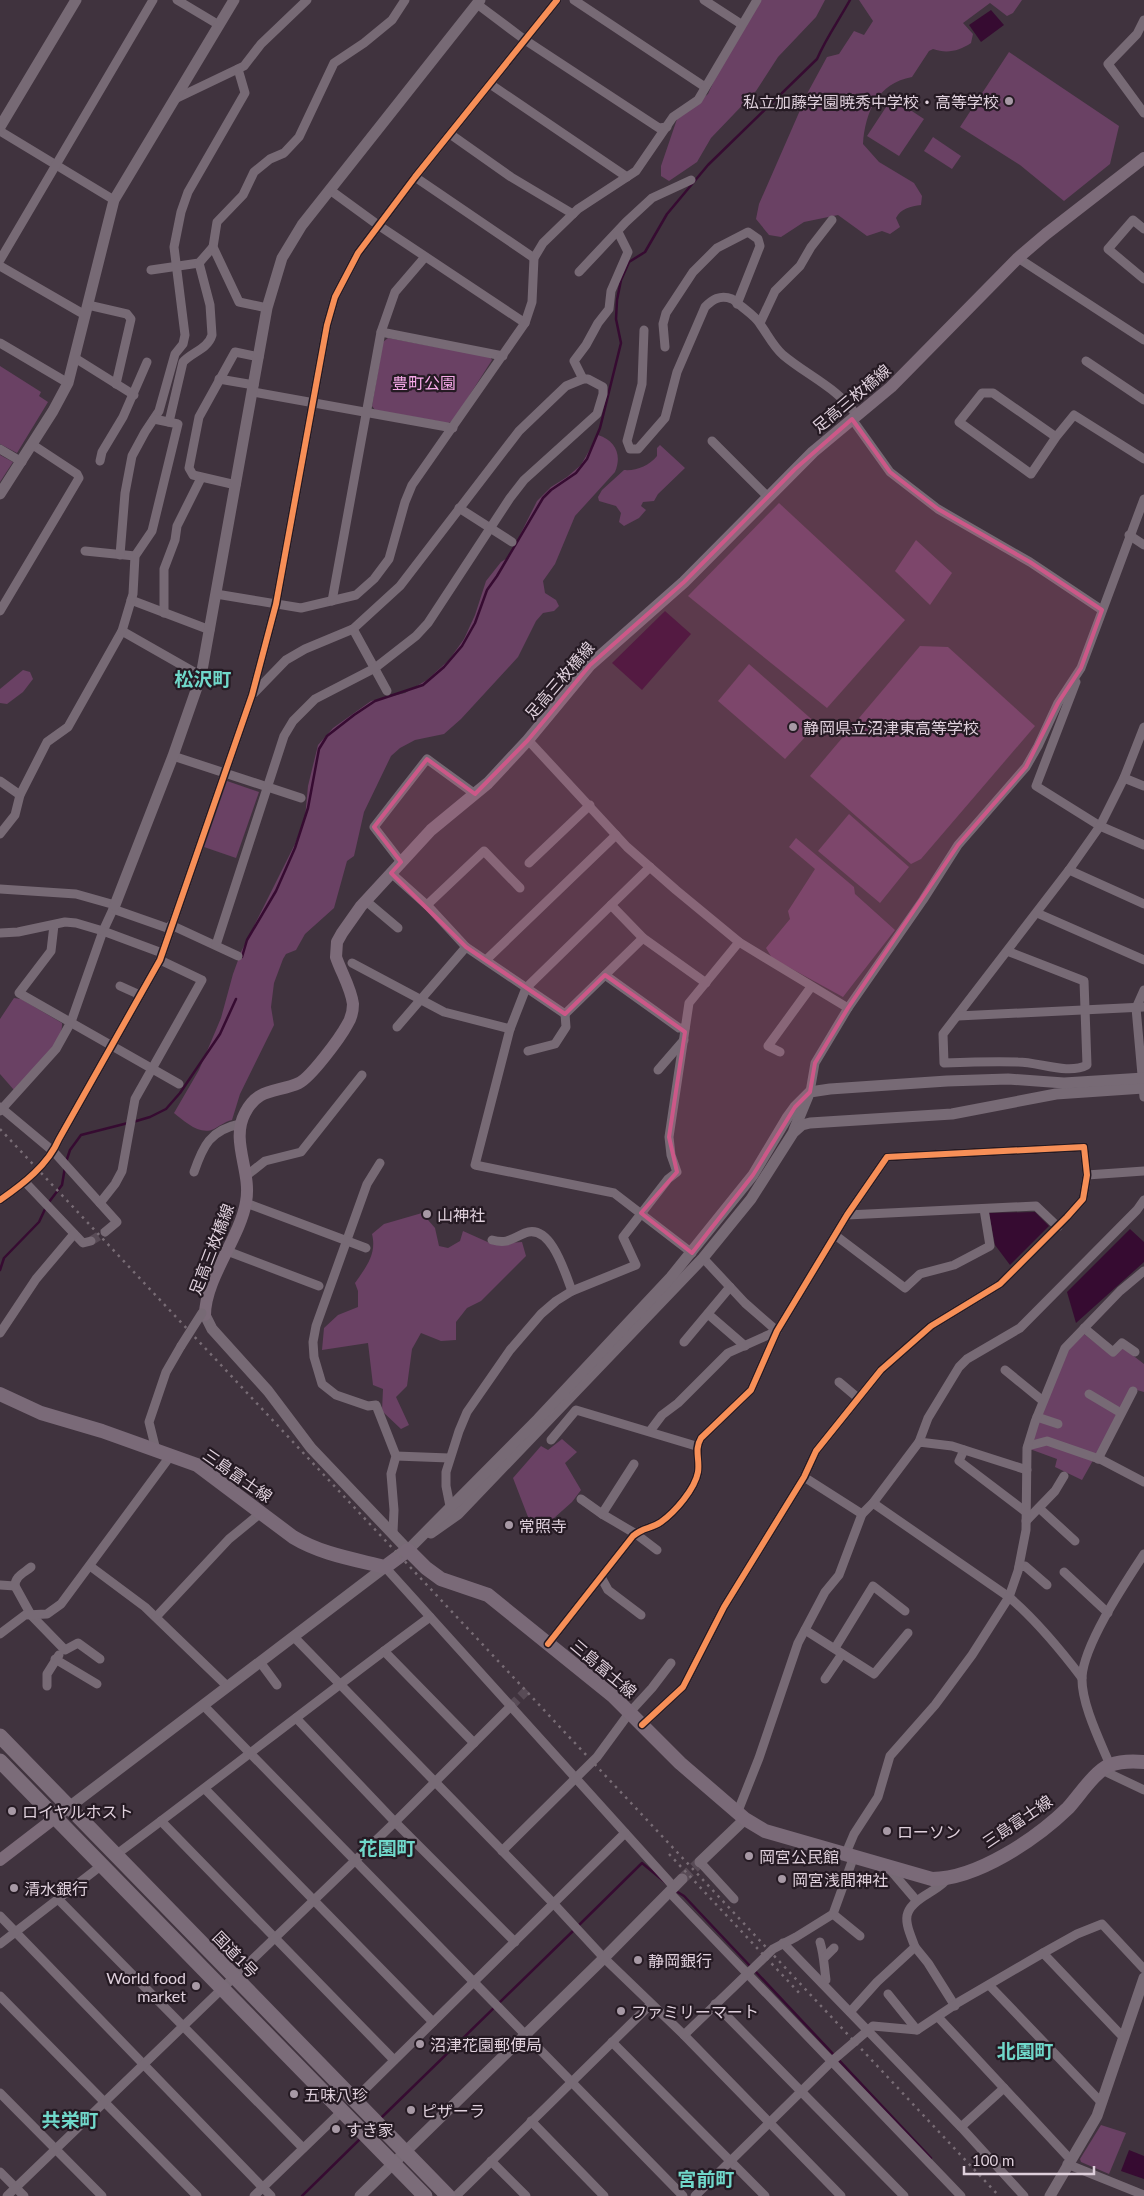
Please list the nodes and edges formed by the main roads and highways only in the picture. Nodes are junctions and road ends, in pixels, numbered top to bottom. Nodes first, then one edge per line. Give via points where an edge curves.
1 (1144, 158) edge
2 (204, 1313) road end
3 (0, 1394) edge
4 (0, 1736) edge
5 (0, 1761) edge
6 (1144, 1762) edge
7 (56, 1817) junction
8 (0, 1860) edge
9 (425, 2196) edge
10 (448, 2196) edge

1 - 2 main road, 足高三枚橋線 via 1018,258 891,388 813,452 684,582 590,666 488,783 430,830 366,900 342,933 336,950 353,1002 347,1026 306,1079 255,1098 240,1124 246,1203
3 - 6 main road, 三島富士線 via 41,1413 172,1455 209,1472 307,1546 385,1566 408,1550 441,1579 488,1595 614,1696 680,1763 765,1831 932,1879 947,1879 1008,1853 1039,1832 1067,1809 1106,1768 1128,1761
4 - 10 highway, 国道1号
5 - 7 highway
7 - 8 main road
7 - 9 highway

